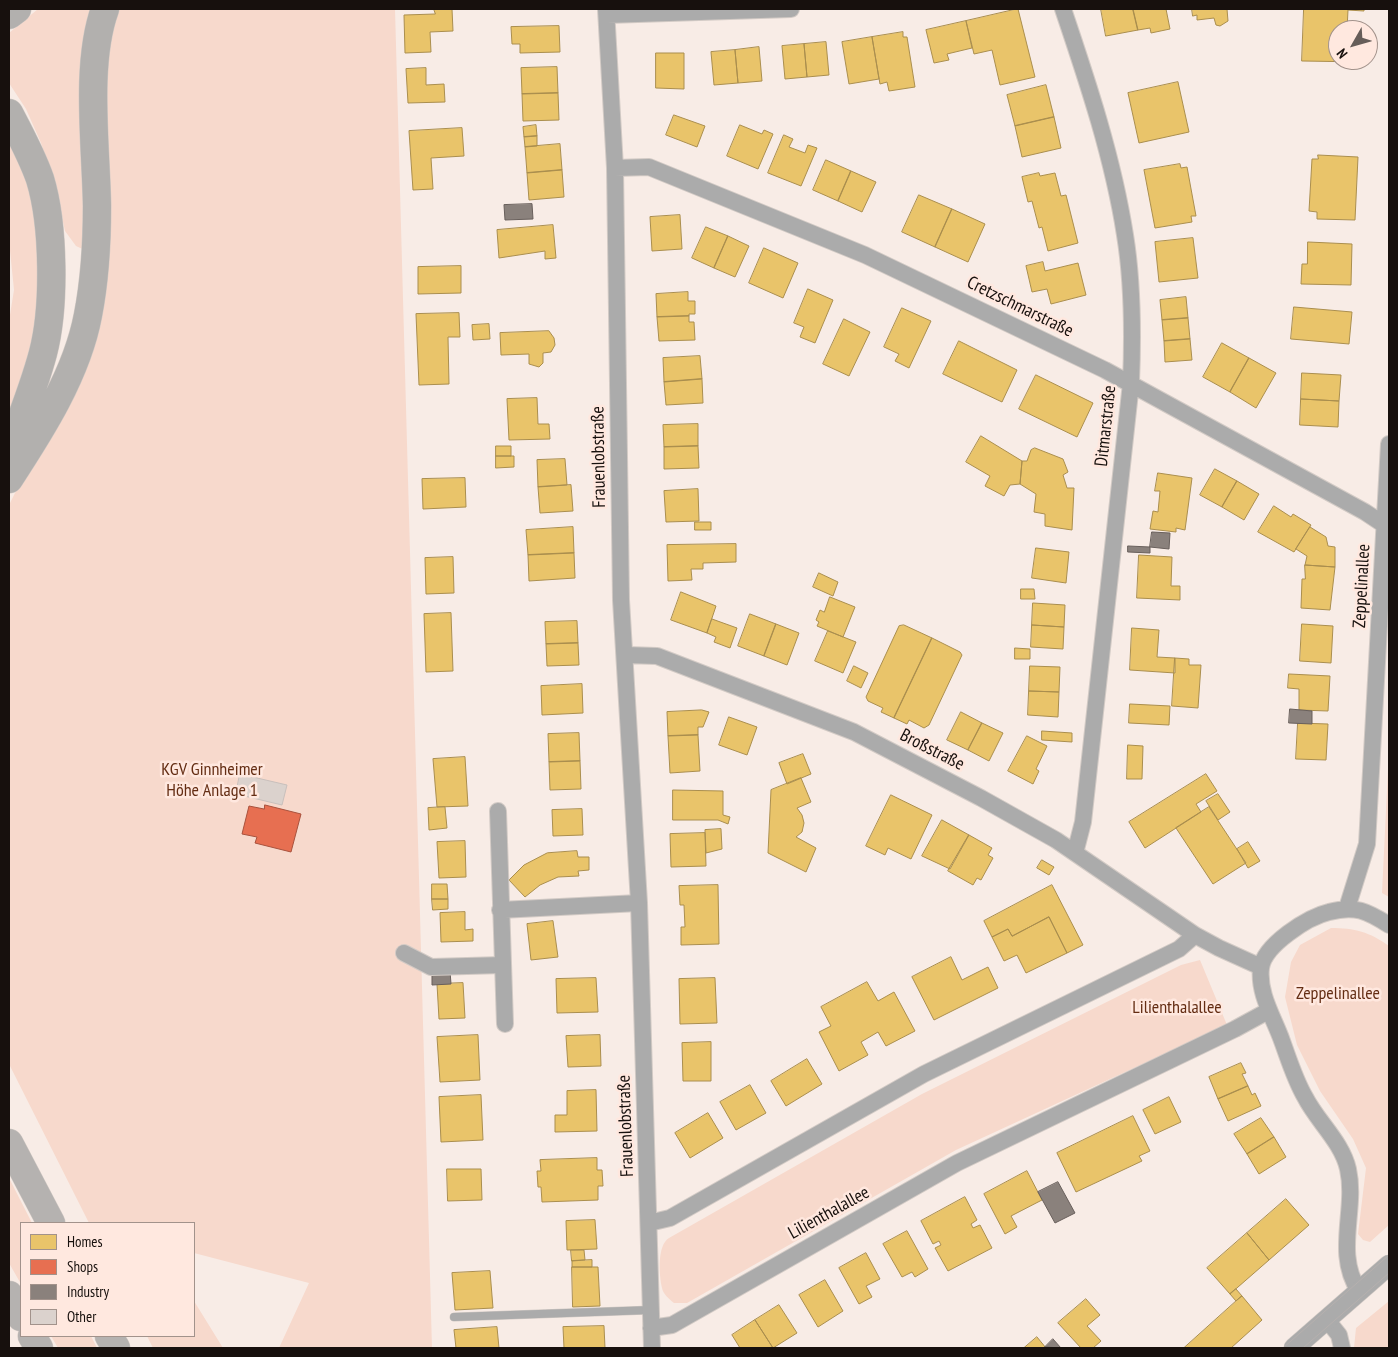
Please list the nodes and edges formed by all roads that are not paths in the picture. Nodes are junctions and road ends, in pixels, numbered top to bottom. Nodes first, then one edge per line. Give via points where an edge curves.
1 (105, 9) edge
2 (791, 9) edge
3 (1063, 9) edge
4 (607, 12) edge
5 (9, 113) edge
6 (615, 168) junction
7 (1131, 383) junction
8 (1389, 444) edge
9 (9, 451) edge
10 (9, 479) edge
11 (1387, 526) edge
12 (626, 656) junction
13 (498, 811) dead end
14 (1075, 853) junction
15 (639, 904) junction
16 (1347, 908) junction
17 (500, 910) junction
18 (1389, 925) edge
19 (1195, 935) junction
20 (404, 953) dead end
21 (503, 965) junction
22 (1261, 967) junction
23 (1268, 1011) junction
24 (505, 1024) dead end
25 (9, 1143) edge
26 (49, 1222) edge
27 (649, 1223) junction
28 (1389, 1265) edge
29 (1359, 1291) junction
30 (9, 1295) edge
31 (651, 1310) junction
32 (20, 1315) edge
33 (454, 1317) dead end
34 (1327, 1320) junction
35 (652, 1328) junction
36 (33, 1337) edge
37 (110, 1337) edge
38 (39, 1348) edge
39 (116, 1348) edge
40 (652, 1348) edge
41 (1294, 1348) edge
42 (1342, 1348) edge

1 - 10 highway via 96,48 95,264 88,317 70,369 47,418
2 - 4 street
3 - 7 street, Ditmarstraße via 1096,108 1125,235 1134,332
4 - 6 street, Frauenlobstraße
5 - 9 highway via 40,180 52,268 48,330 43,353
6 - 7 street, Cretzschmarstraße via 649,168 865,255
6 - 12 street, Frauenlobstraße via 621,600
7 - 11 street, Cretzschmarstraße
7 - 14 street, Ditmarstraße via 1083,822
8 - 11 street, Zeppelinallee
11 - 16 street, Zeppelinallee via 1367,844
12 - 14 street, Broßstraße via 658,656 854,732 981,798
12 - 15 street, Frauenlobstraße
13 - 17 street
14 - 19 street, Broßstraße
15 - 17 street
15 - 27 street, Frauenlobstraße
16 - 18 street via 1373,915
16 - 22 street via 1318,915 1296,927 1270,952
17 - 21 street
19 - 22 street
19 - 27 street via 1179,949 924,1074 670,1218
20 - 21 street via 431,968
21 - 24 street
22 - 23 street
23 - 29 street via 1305,1097 1348,1167 1347,1262
23 - 35 street, Lilienthalallee via 957,1163 680,1321
25 - 26 highway
27 - 31 street, Frauenlobstraße
28 - 29 street
29 - 34 street
30 - 32 highway
31 - 33 lane
31 - 35 street, Frauenlobstraße
34 - 41 street
34 - 42 street via 1339,1335
35 - 40 street, Frauenlobstraße
36 - 38 highway
37 - 39 highway

